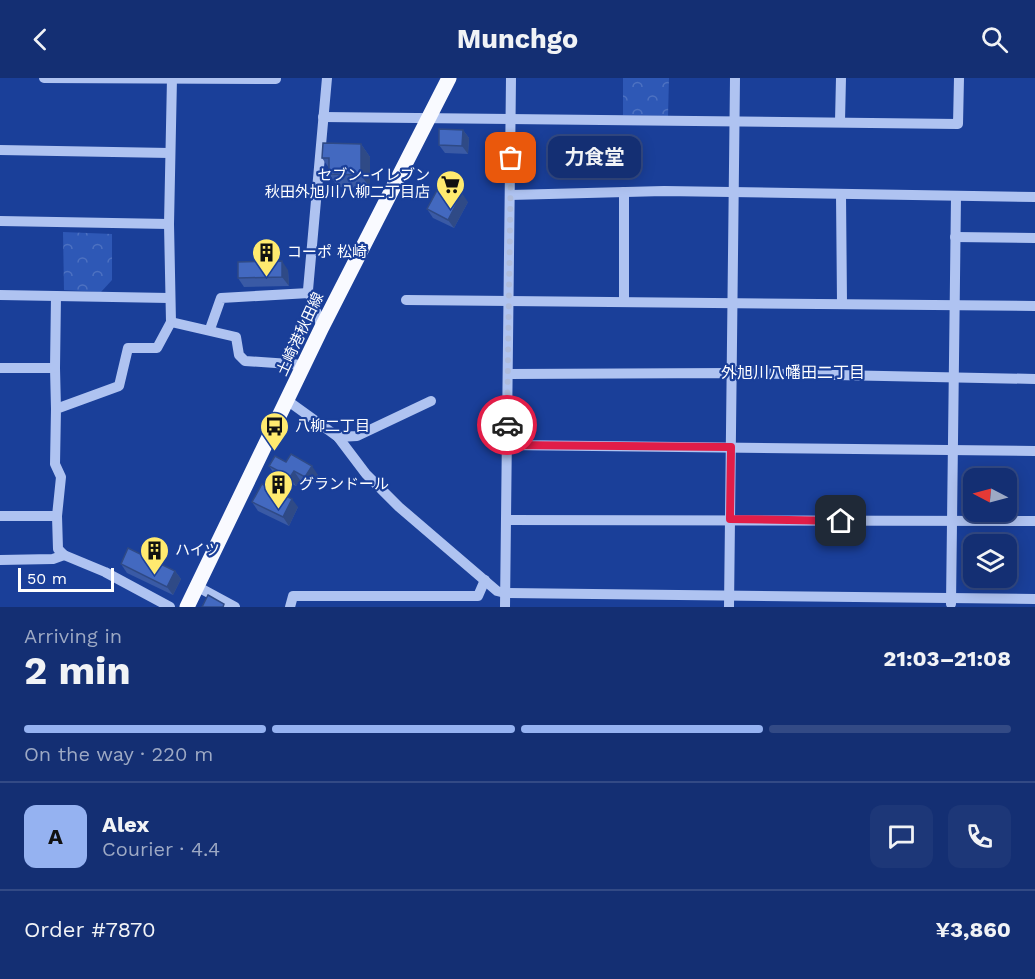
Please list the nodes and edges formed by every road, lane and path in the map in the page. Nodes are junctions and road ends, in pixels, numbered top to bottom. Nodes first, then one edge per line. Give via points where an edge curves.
1 (44, 78) edge
2 (63, 78) edge
3 (172, 78) edge
4 (327, 78) edge
5 (449, 78) edge
6 (511, 78) edge
7 (735, 78) edge
8 (841, 78) edge
9 (958, 78) edge
10 (276, 79) edge
11 (323, 117) junction
12 (428, 120) junction
13 (511, 120) junction
14 (735, 120) junction
15 (840, 121) junction
16 (0, 150) edge
17 (170, 153) junction
18 (624, 192) junction
19 (734, 193) junction
20 (510, 195) junction
21 (842, 195) junction
22 (956, 197) junction
23 (1035, 197) edge
24 (0, 221) edge
25 (169, 224) junction
26 (955, 237) junction
27 (1035, 238) edge
28 (309, 293) junction
29 (0, 295) edge
30 (56, 296) junction
31 (169, 298) junction
32 (406, 300) dead end
33 (509, 302) junction
34 (624, 302) junction
35 (733, 302) junction
36 (842, 302) junction
37 (954, 305) junction
38 (1035, 306) edge
39 (171, 322) junction
40 (322, 327) junction
41 (210, 329) junction
42 (304, 365) junction
43 (0, 368) edge
44 (55, 368) junction
45 (508, 374) junction
46 (732, 374) junction
47 (953, 378) junction
48 (1035, 379) edge
49 (288, 401) junction
50 (431, 401) dead end
51 (56, 409) junction
52 (338, 437) junction
53 (507, 445) junction
54 (731, 447) junction
55 (952, 450) junction
56 (1035, 451) edge
57 (0, 516) edge
58 (57, 516) junction
59 (506, 519) junction
60 (730, 519) junction
61 (1035, 521) edge
62 (952, 522) junction
63 (64, 555) junction
64 (0, 560) edge
65 (485, 580) junction
66 (198, 587) junction
67 (505, 593) junction
68 (1035, 600) edge
69 (729, 602) edge
70 (951, 603) edge
71 (170, 607) edge
72 (187, 607) edge
73 (236, 607) edge
74 (290, 607) edge
75 (505, 607) edge

1 - 2 street
2 - 3 street
3 - 10 street
3 - 17 street
4 - 11 street
5 - 12 main road, 土崎港秋田線
6 - 13 street
7 - 14 street
8 - 15 street
9 - 15 street via 958,124
11 - 12 street
11 - 28 street
12 - 13 street
12 - 40 main road, 土崎港秋田線
13 - 14 street
13 - 20 street
14 - 15 street
14 - 19 street
16 - 17 street
17 - 25 street
18 - 19 street
18 - 20 street
18 - 34 street
19 - 21 street
19 - 35 street
20 - 33 street
21 - 22 street
21 - 36 street
22 - 23 street
22 - 26 street
24 - 25 street
25 - 31 street
26 - 27 street
26 - 37 street
28 - 40 street
28 - 41 street via 221,298
29 - 30 street
30 - 31 street
30 - 44 street
31 - 39 street
32 - 33 street
33 - 34 street
33 - 45 street
34 - 35 street
35 - 36 street
35 - 46 street
36 - 37 street
37 - 38 street
37 - 47 street
39 - 41 street
39 - 51 street via 157,348 128,348 119,386
40 - 42 main road, 土崎港秋田線
41 - 42 street via 236,337 239,355 245,361
42 - 49 main road, 土崎港秋田線
43 - 44 street
44 - 51 street
45 - 46 street
45 - 53 street
46 - 47 street
46 - 54 street
47 - 48 street
47 - 55 street
49 - 52 street
49 - 66 main road, 土崎港秋田線
50 - 52 street via 357,436
51 - 58 street via 55,464 61,477
52 - 65 street via 366,474 399,507
53 - 54 street
53 - 59 street
54 - 55 street
54 - 60 street
55 - 56 street
55 - 62 street
57 - 58 street
58 - 63 street via 58,549
59 - 60 street
59 - 67 street
60 - 62 street
60 - 69 street
61 - 62 street
62 - 70 street
63 - 64 street via 53,559
63 - 71 street
65 - 67 street
65 - 74 street via 478,596 293,596
66 - 72 main road, 土崎港秋田線
66 - 73 street
67 - 69 street
67 - 75 street
68 - 70 street
69 - 70 street

